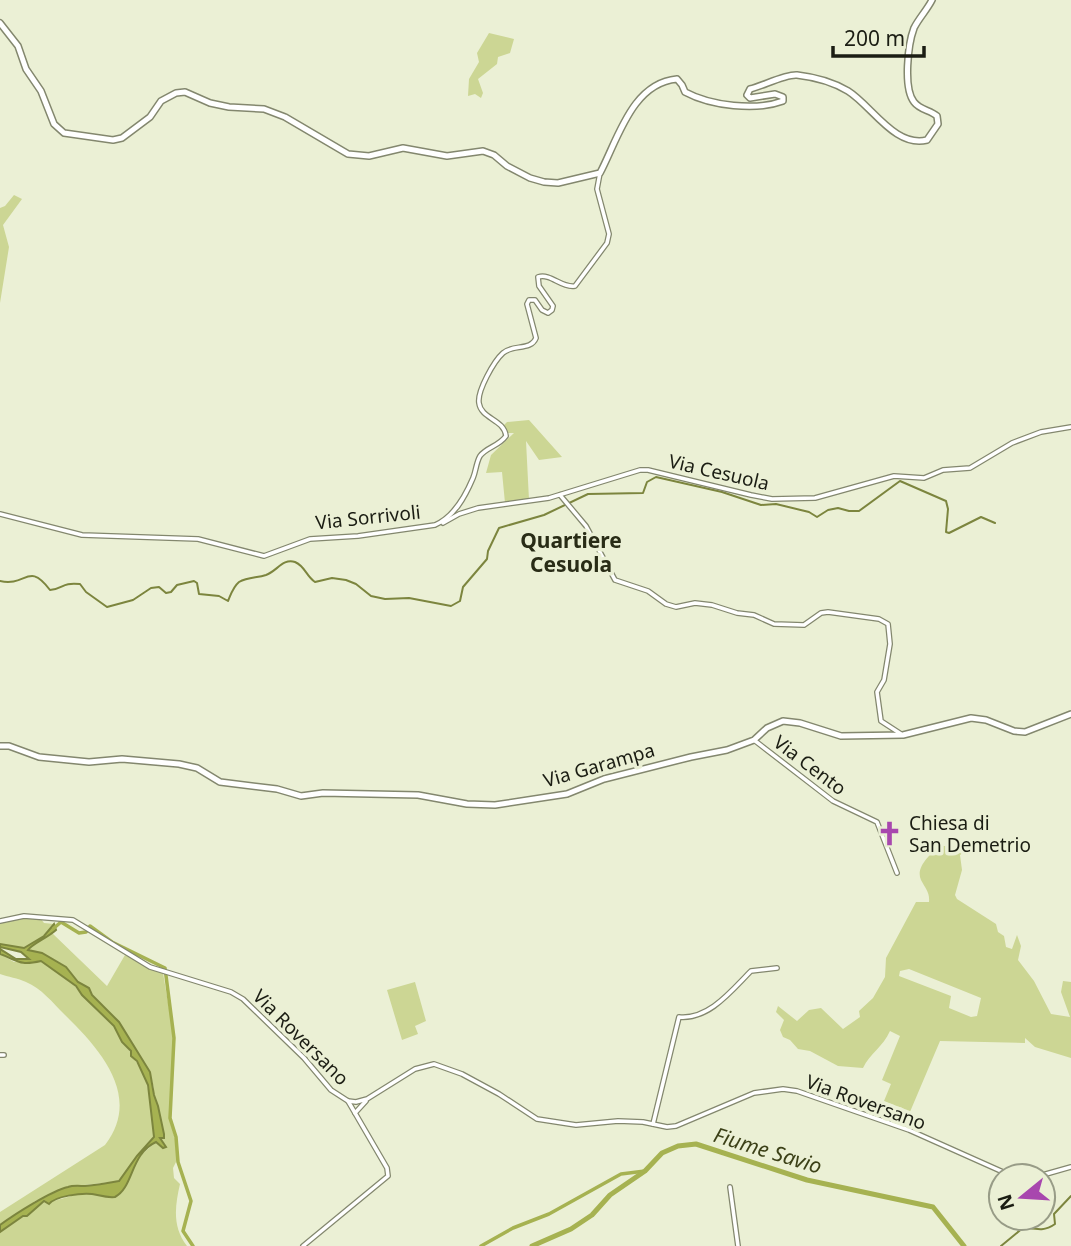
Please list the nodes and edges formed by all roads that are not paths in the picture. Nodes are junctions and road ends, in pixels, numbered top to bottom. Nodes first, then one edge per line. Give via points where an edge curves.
1 (932, 0) edge
2 (0, 23) edge
3 (600, 173) junction
4 (1071, 427) edge
5 (560, 495) junction
6 (0, 514) edge
7 (435, 526) junction
8 (1071, 714) edge
9 (904, 736) junction
10 (754, 740) junction
11 (0, 746) edge
12 (897, 873) dead end
13 (0, 921) edge
14 (777, 968) dead end
15 (368, 1099) junction
16 (348, 1101) junction
17 (355, 1113) junction
18 (653, 1124) junction
19 (987, 1165) edge
20 (730, 1186) dead end
21 (303, 1246) edge
22 (738, 1246) edge

1 - 3 street, Via Sorrivoli via 911,37 907,78 914,102 937,116 938,124 927,140 918,142 895,132 849,92 816,78 793,74 750,89 750,98 783,97 779,103 754,108 696,98 685,92 677,79 664,80 633,107
2 - 3 street via 18,46 54,124 64,132 122,138 150,117 160,101 185,92 210,103 274,113 348,153 369,156 403,148 447,156 483,151 544,183
3 - 7 street, Via Sorrivoli via 597,189 609,234 607,243 575,286 538,277 552,310 548,313 529,300 535,342 503,353 479,400 482,411 503,425 506,436 478,459 464,497 451,515
4 - 5 street, Via Cesuola via 1012,443 970,468 943,470 923,478 894,476 815,498 772,499 648,470
5 - 7 street, Via Cesuola via 478,508
5 - 9 street via 586,526 615,580 648,591 666,604 712,605 774,624 804,625 828,612 888,624 890,644 877,699 881,721
6 - 7 street, Via Sorrivoli via 82,534 198,539 256,556 271,555 310,539
8 - 9 street, Via Garampa via 1025,732 971,718
9 - 10 street, Via Garampa via 841,736 783,721
10 - 11 street, Via Garampa via 604,779 567,794 495,805 418,795 301,796 220,782 197,768 179,764 39,757
10 - 12 street, Via Cento via 833,801 877,822
13 - 16 street, Via Roversano via 24,916 65,919 150,967 219,987 243,999 331,1090
14 - 18 street via 751,971 715,1006 679,1017
15 - 16 street, Via Roversano
15 - 17 street
15 - 18 street, Via Roversano via 415,1069 434,1064 462,1074 547,1122
16 - 17 street
17 - 21 street via 388,1176
18 - 19 street, Via Roversano via 687,1123 754,1093 783,1089 909,1130
20 - 22 street

